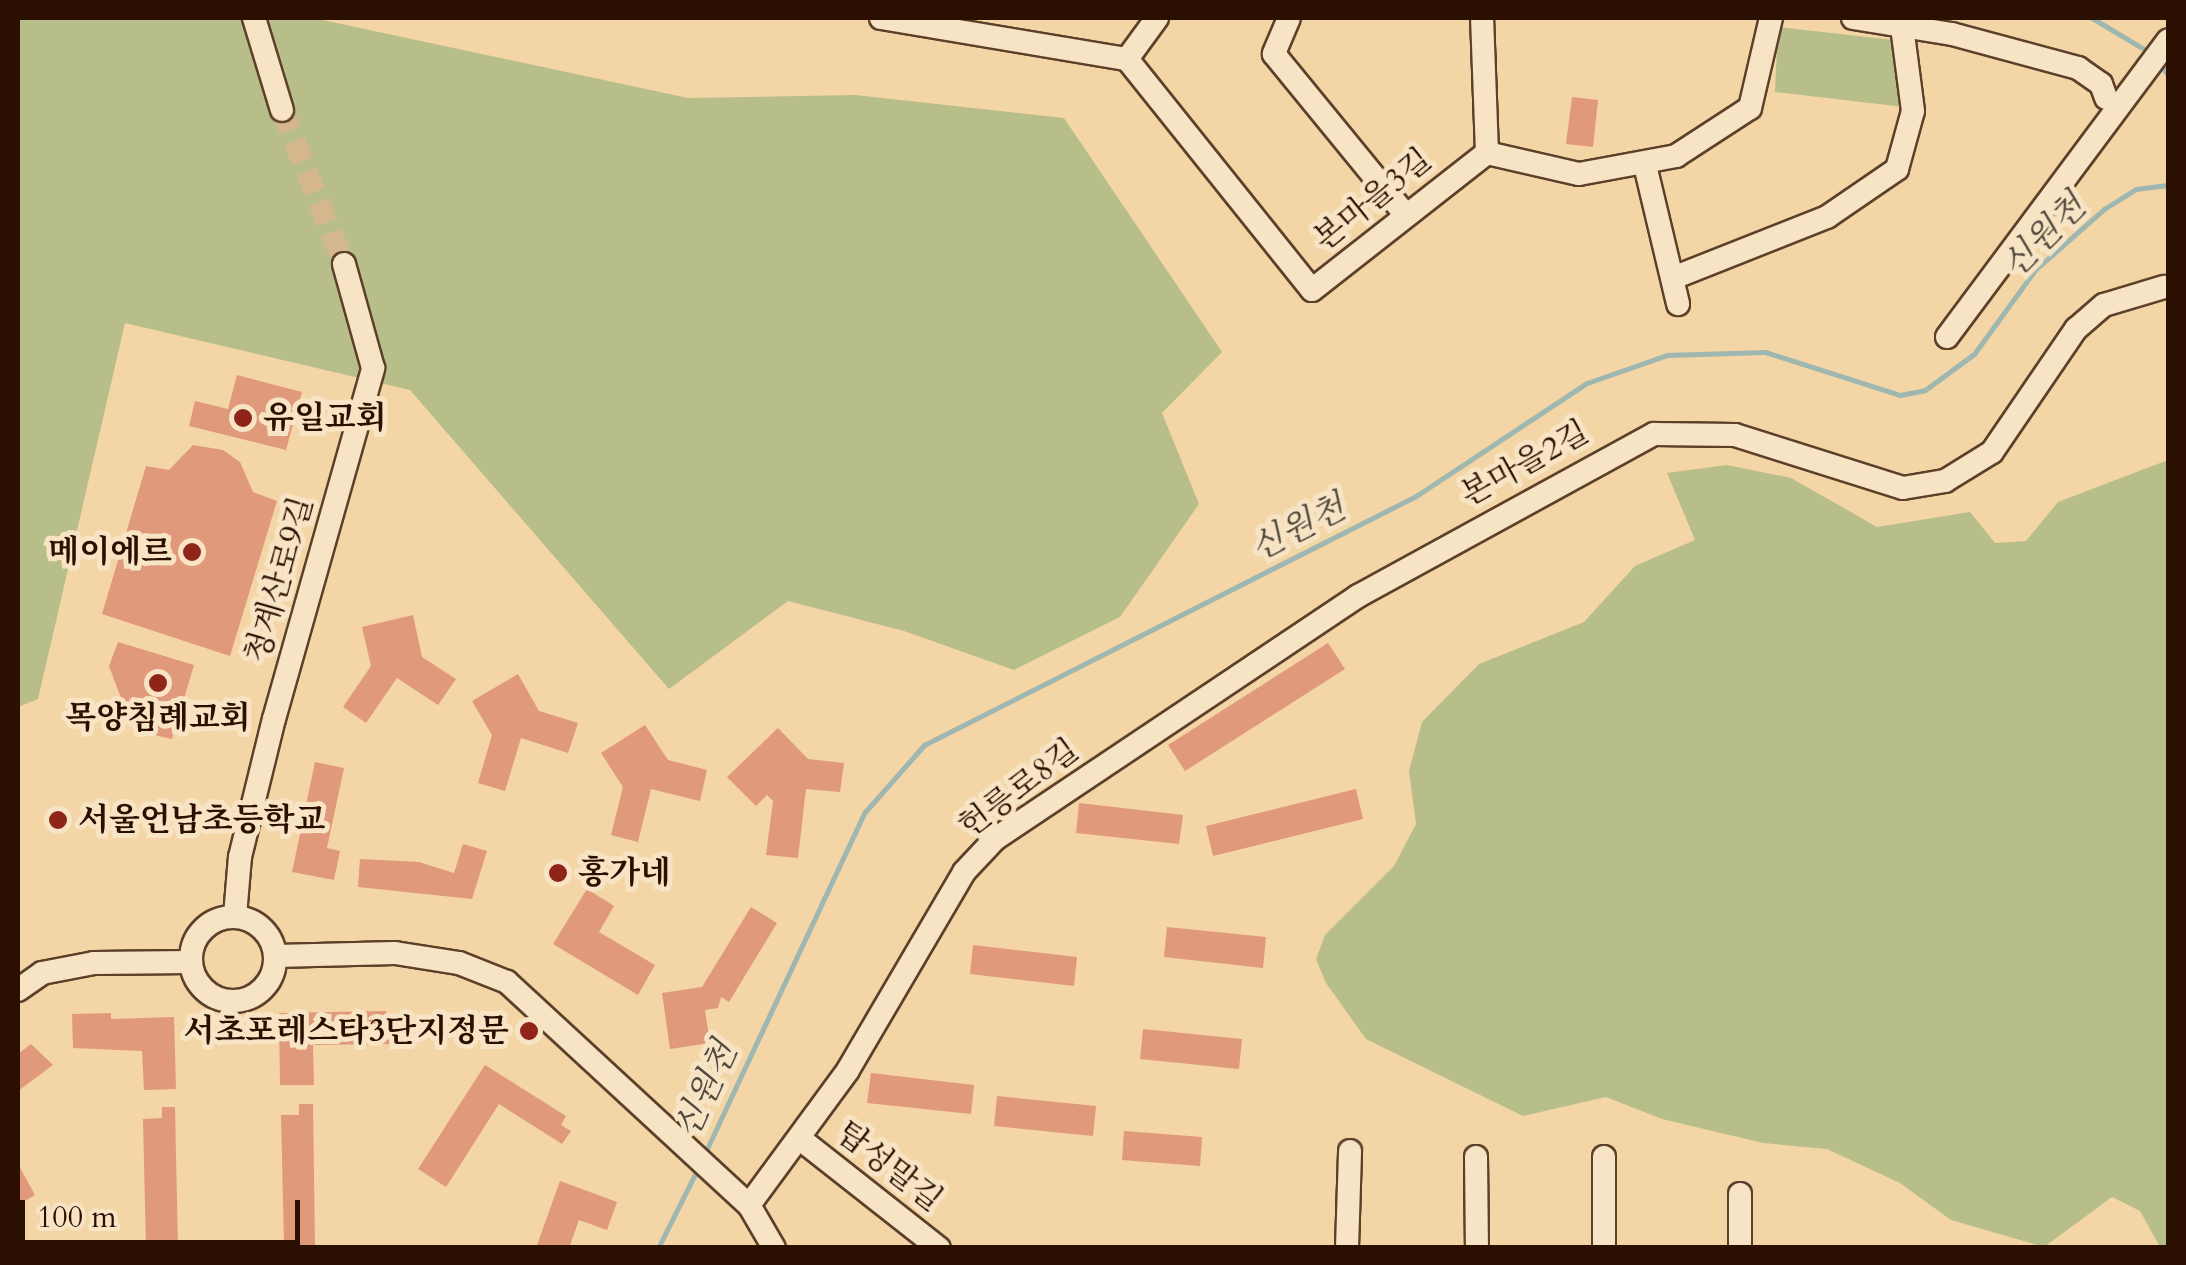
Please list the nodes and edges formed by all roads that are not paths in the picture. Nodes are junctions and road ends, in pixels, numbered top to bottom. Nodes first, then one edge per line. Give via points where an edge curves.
1 (254, 18) edge
2 (881, 18) edge
3 (1157, 18) edge
4 (1289, 18) edge
5 (1482, 18) edge
6 (1771, 18) edge
7 (1852, 18) edge
8 (916, 19) edge
9 (1902, 20) edge
10 (2168, 40) edge
11 (1127, 59) junction
12 (2116, 98) junction
13 (282, 110) tunnel mouth
14 (1488, 153) junction
15 (1644, 165) junction
16 (1406, 215) junction
17 (344, 264) tunnel mouth
18 (1673, 278) junction
19 (2167, 284) edge
20 (1678, 304) dead end
21 (1947, 336) dead end
22 (1395, 576) joint
23 (235, 916) junction
24 (276, 956) junction
25 (191, 962) junction
26 (18, 990) edge
27 (799, 1138) junction
28 (1350, 1152) dead end
29 (1476, 1157) dead end
30 (1604, 1157) dead end
31 (1740, 1194) dead end
32 (749, 1204) junction
33 (774, 1248) edge
34 (939, 1248) edge
35 (1347, 1248) edge
36 (1477, 1248) edge
37 (1604, 1248) edge
38 (1740, 1248) edge

1 - 13 street
2 - 8 street
3 - 11 street
4 - 16 street via 1274,54
5 - 14 street
6 - 15 street via 1750,108 1676,156
7 - 9 street
8 - 11 street
9 - 12 street via 2078,68
9 - 18 street via 1913,110 1897,170 1827,217
10 - 12 street
11 - 16 street, 본마을3길 via 1312,290
12 - 21 street
14 - 15 street via 1579,174
14 - 16 street, 본마을3길
15 - 18 street
17 - 23 street, 청계산로9길 via 373,368 274,719 240,857
18 - 20 street
19 - 22 street, 본마을2길 via 2104,305 2076,329 1992,452 1945,481 1903,488 1736,436 1654,434
22 - 27 street, 헌릉로8길 via 995,839 964,872 848,1070
23 - 24 street via 266,934
23 - 25 street via 206,926
24 - 25 street via 267,986 243,1001 204,989
24 - 32 street via 395,953 459,963 507,982
25 - 26 street via 94,963 42,974
27 - 32 street, 헌릉로8길
27 - 34 street, 탑성말길
28 - 35 street
29 - 36 street
30 - 37 street
31 - 38 street
32 - 33 street

